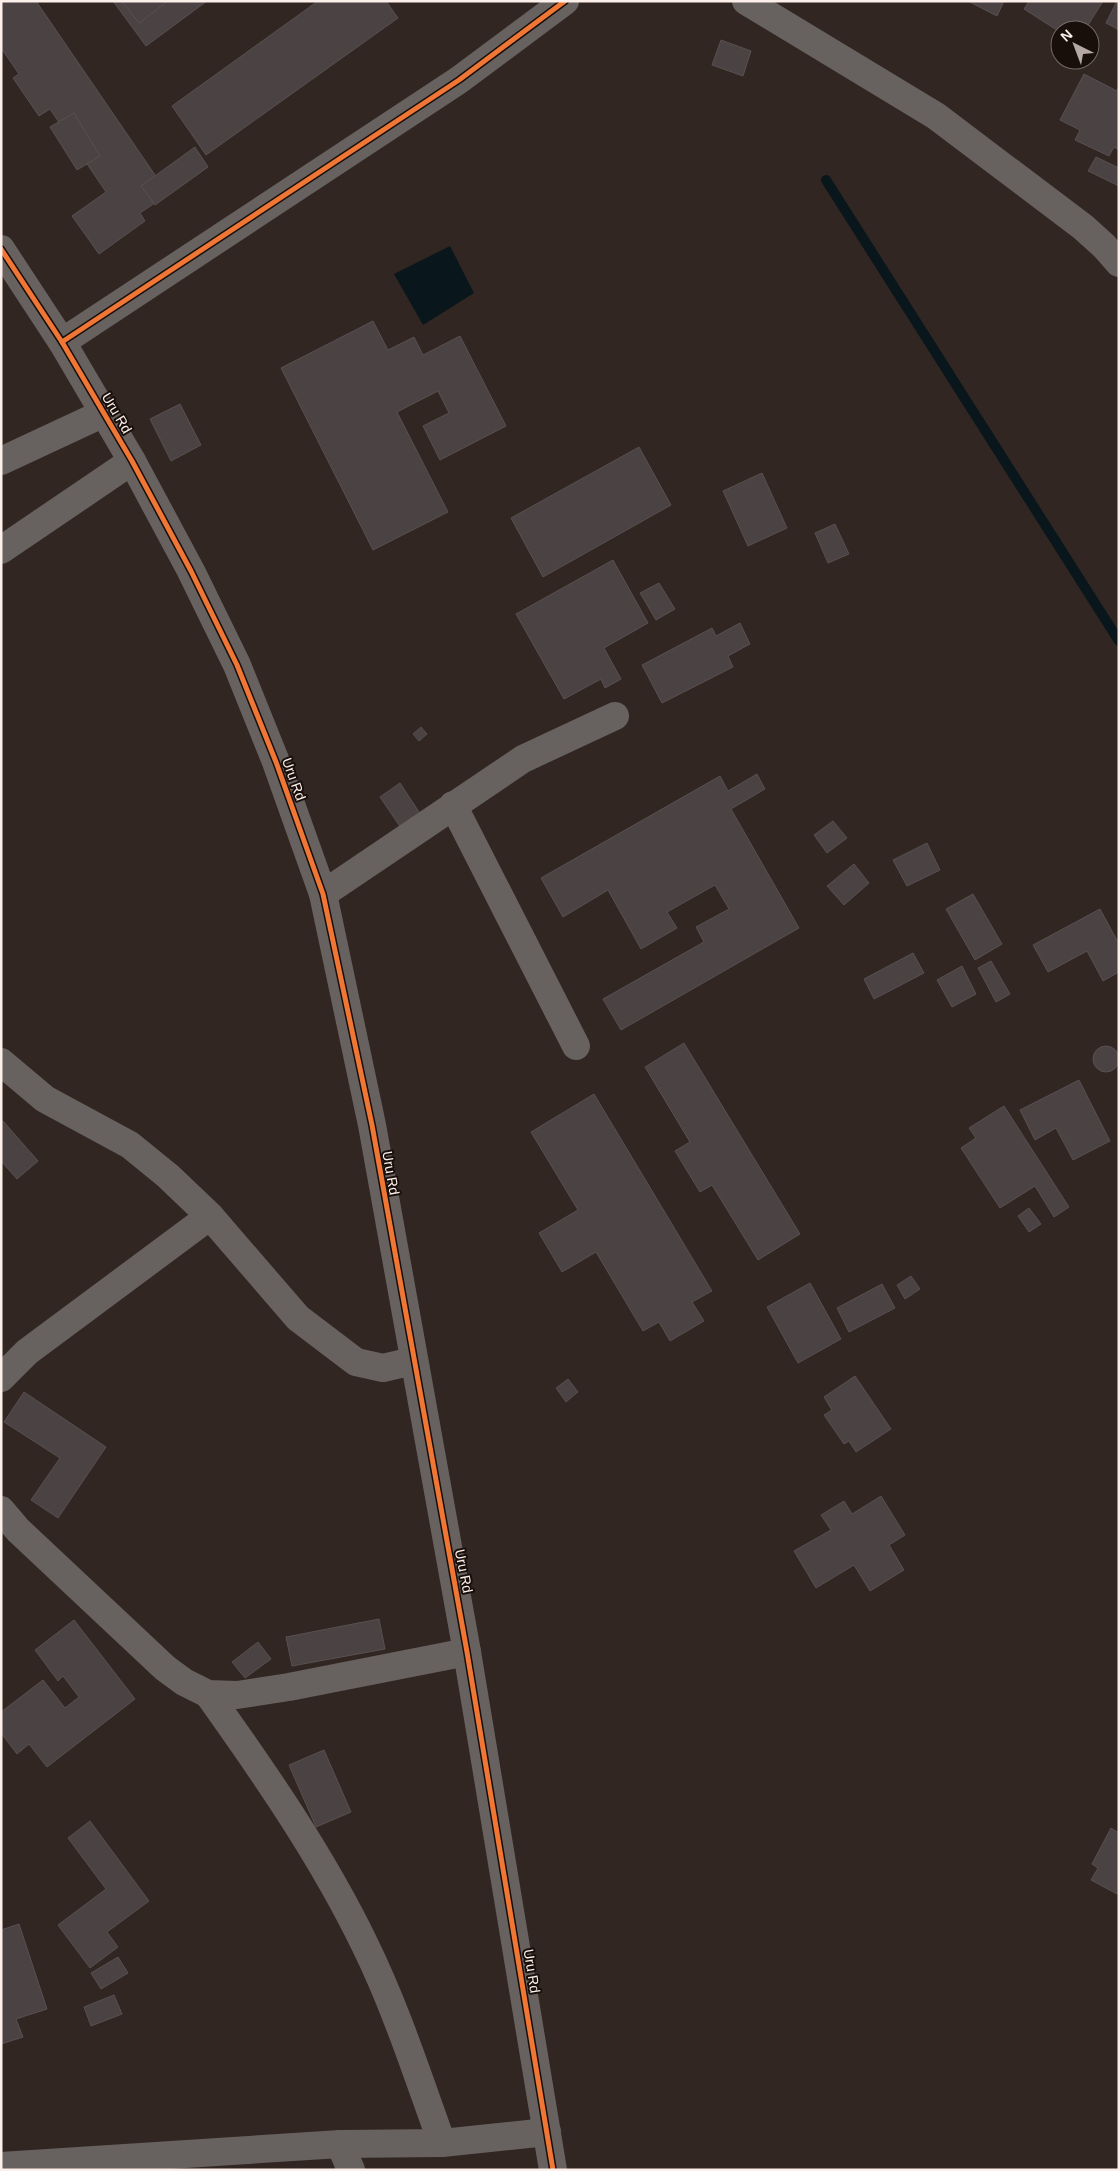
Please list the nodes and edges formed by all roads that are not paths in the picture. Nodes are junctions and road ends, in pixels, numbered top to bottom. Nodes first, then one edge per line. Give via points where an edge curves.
1 (565, 1) edge
2 (746, 1) edge
3 (1, 249) edge
4 (1119, 264) edge
5 (62, 342) junction
6 (104, 413) junction
7 (1, 461) edge
8 (132, 461) junction
9 (1, 550) edge
10 (615, 716) dead end
11 (453, 805) junction
12 (323, 894) junction
13 (576, 1046) dead end
14 (1, 1062) edge
15 (210, 1216) junction
16 (413, 1361) junction
17 (1, 1378) edge
18 (1, 1510) edge
19 (467, 1652) junction
20 (208, 1694) junction
21 (547, 2132) junction
22 (442, 2143) junction
23 (340, 2144) junction
24 (127, 2163) edge
25 (1, 2166) edge
26 (352, 2170) edge
27 (553, 2170) edge

1 - 5 street via 459,80
2 - 4 street via 936,116 1083,227
3 - 5 street, Uru Rd
5 - 6 street, Uru Rd
6 - 7 street
6 - 8 street, Uru Rd
8 - 9 street
8 - 12 street, Uru Rd via 237,665
10 - 11 street via 522,759
11 - 12 street
11 - 13 street
12 - 16 street, Uru Rd via 372,1125
14 - 15 street via 45,1099 130,1145
15 - 16 street via 298,1318 356,1362 383,1368
15 - 17 street via 27,1352
16 - 19 street, Uru Rd
18 - 20 street via 18,1530 164,1668
19 - 20 street via 289,1687 237,1695
19 - 21 street, Uru Rd
20 - 22 street via 275,1790 366,1946 400,2026
21 - 22 street
21 - 27 street, Uru Rd
22 - 23 street
23 - 24 street
23 - 26 street
24 - 25 street

